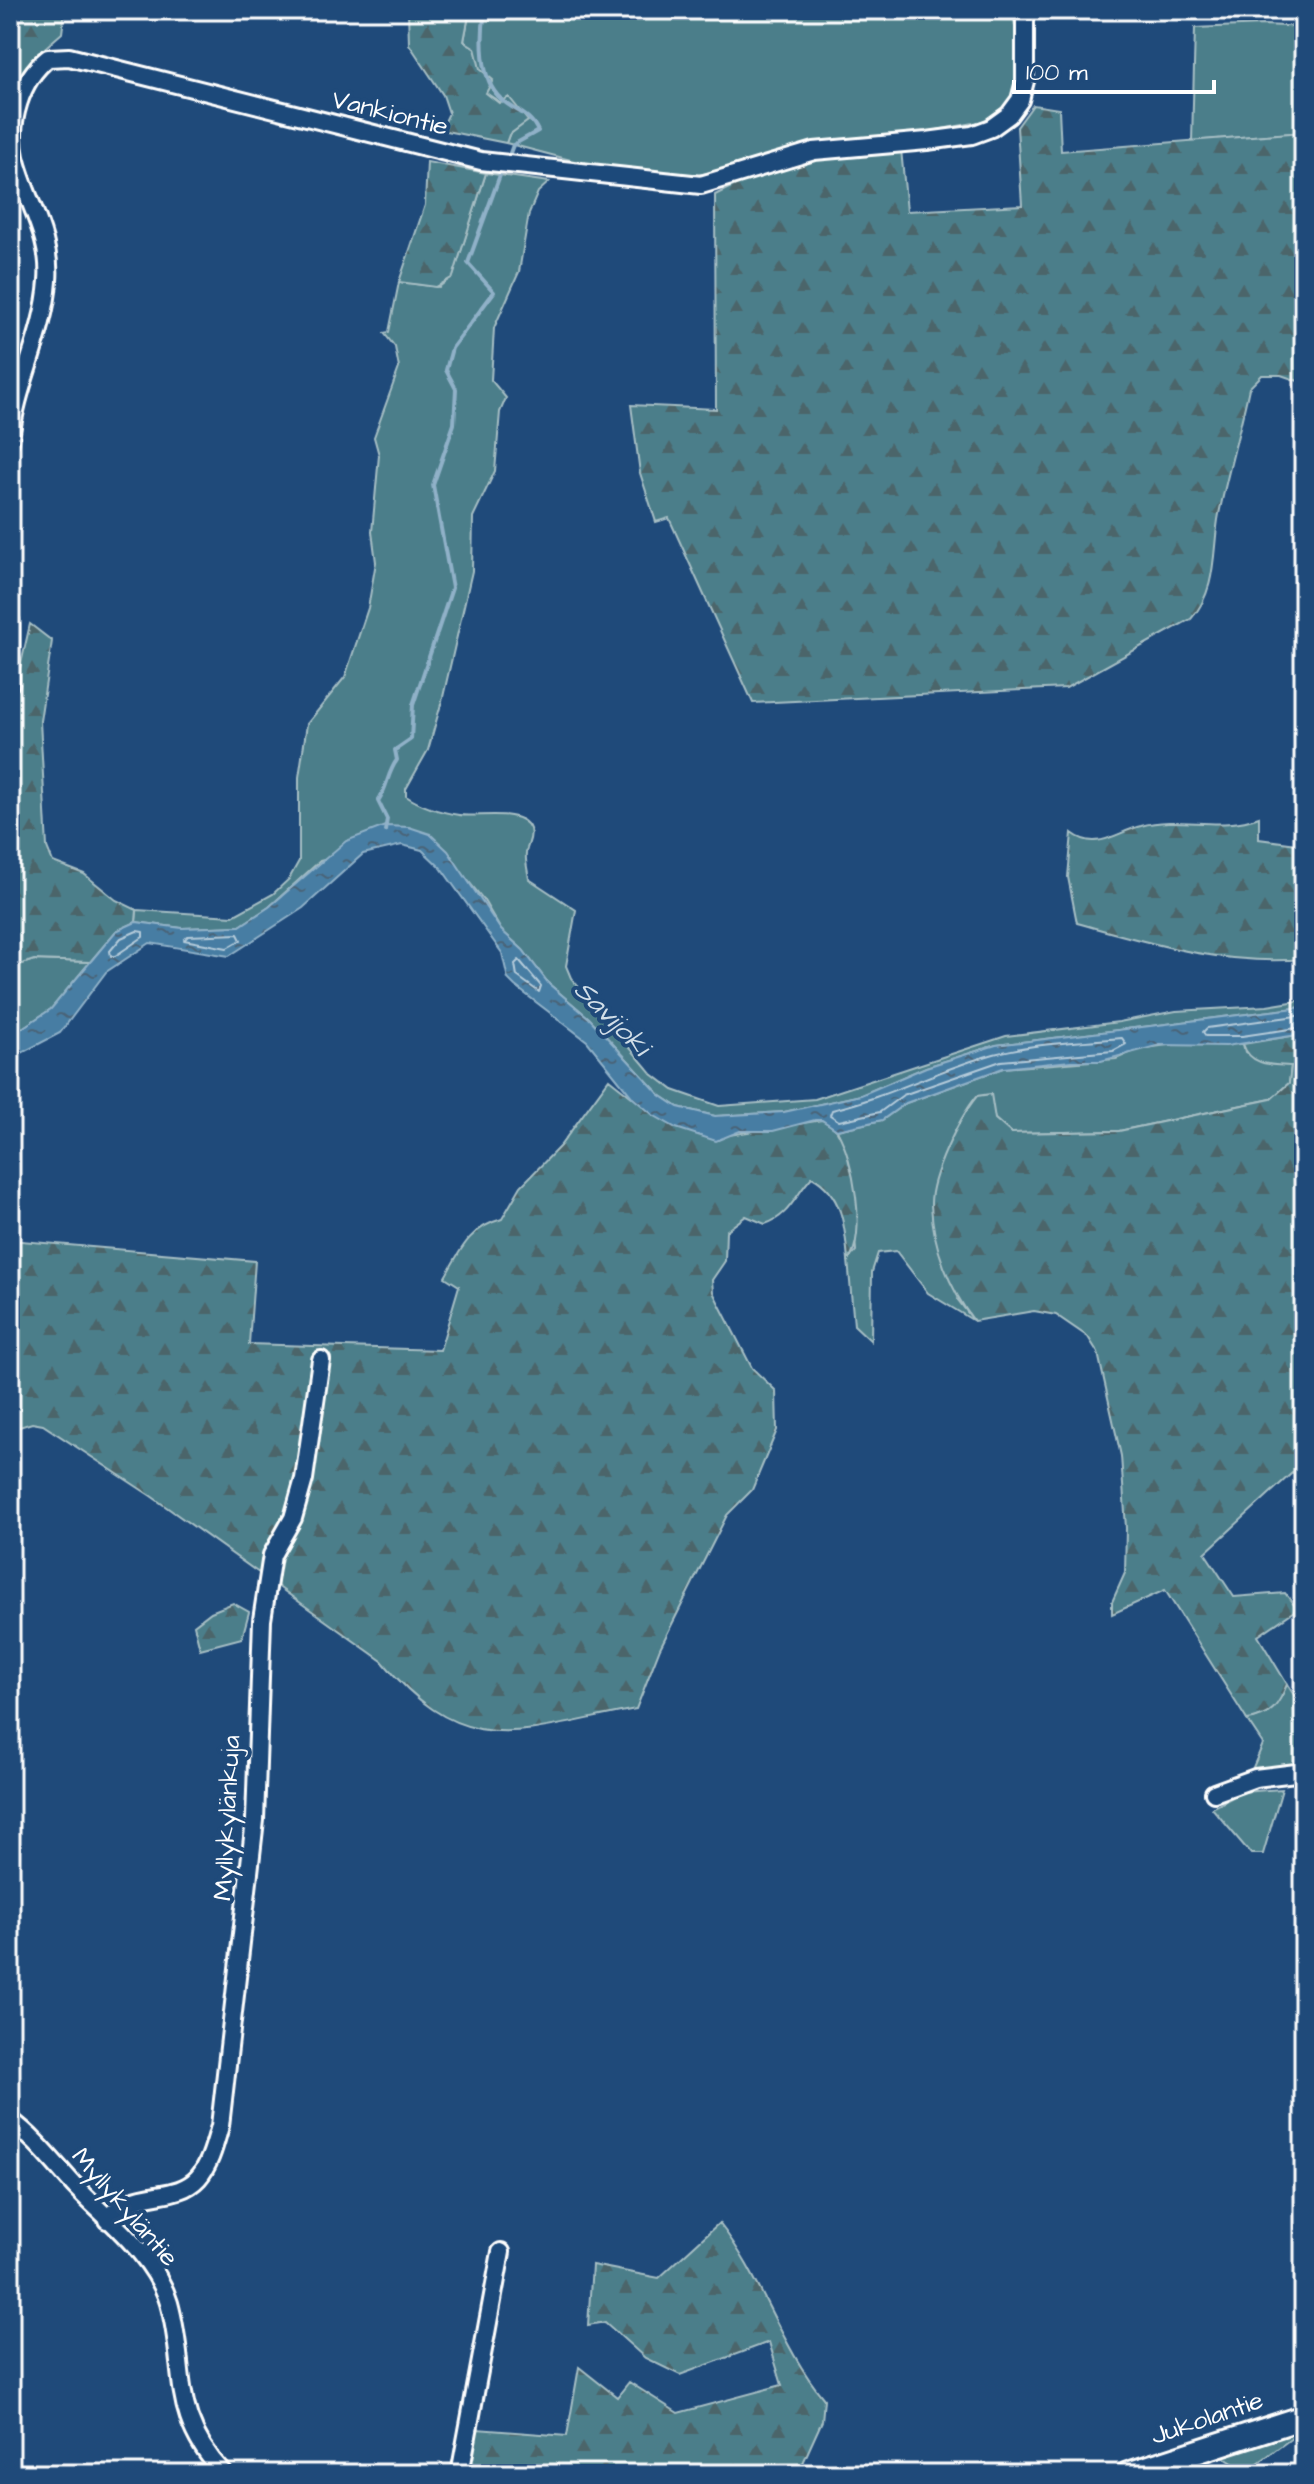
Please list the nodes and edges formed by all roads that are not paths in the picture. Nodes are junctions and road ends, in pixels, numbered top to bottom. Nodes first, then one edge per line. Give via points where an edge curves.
1 (1025, 10) edge
2 (10, 441) edge
3 (10, 621) edge
4 (10, 683) edge
5 (321, 1360) dead end
6 (1304, 1772) edge
7 (1214, 1793) dead end
8 (10, 2120) edge
9 (107, 2220) junction
10 (501, 2252) dead end
11 (1304, 2417) edge
12 (224, 2474) edge
13 (460, 2474) edge
14 (1128, 2474) edge

1 - 2 street, Vankiontie via 1020,100 991,128 927,141 814,151 701,185 481,161 69,57 48,58 30,77 15,111 15,157 42,225 48,278 40,331 13,412
3 - 4 street
5 - 9 street, Myllykylänkuja via 304,1479 293,1518 272,1555 262,1620 255,1820 220,2126 199,2178 186,2188 143,2195
6 - 7 street via 1255,1778
8 - 9 street, Myllykyläntie via 42,2146
9 - 12 street, Myllykyläntie via 161,2284 171,2316 183,2406 201,2444
10 - 13 street
11 - 14 street, Jukolantie

